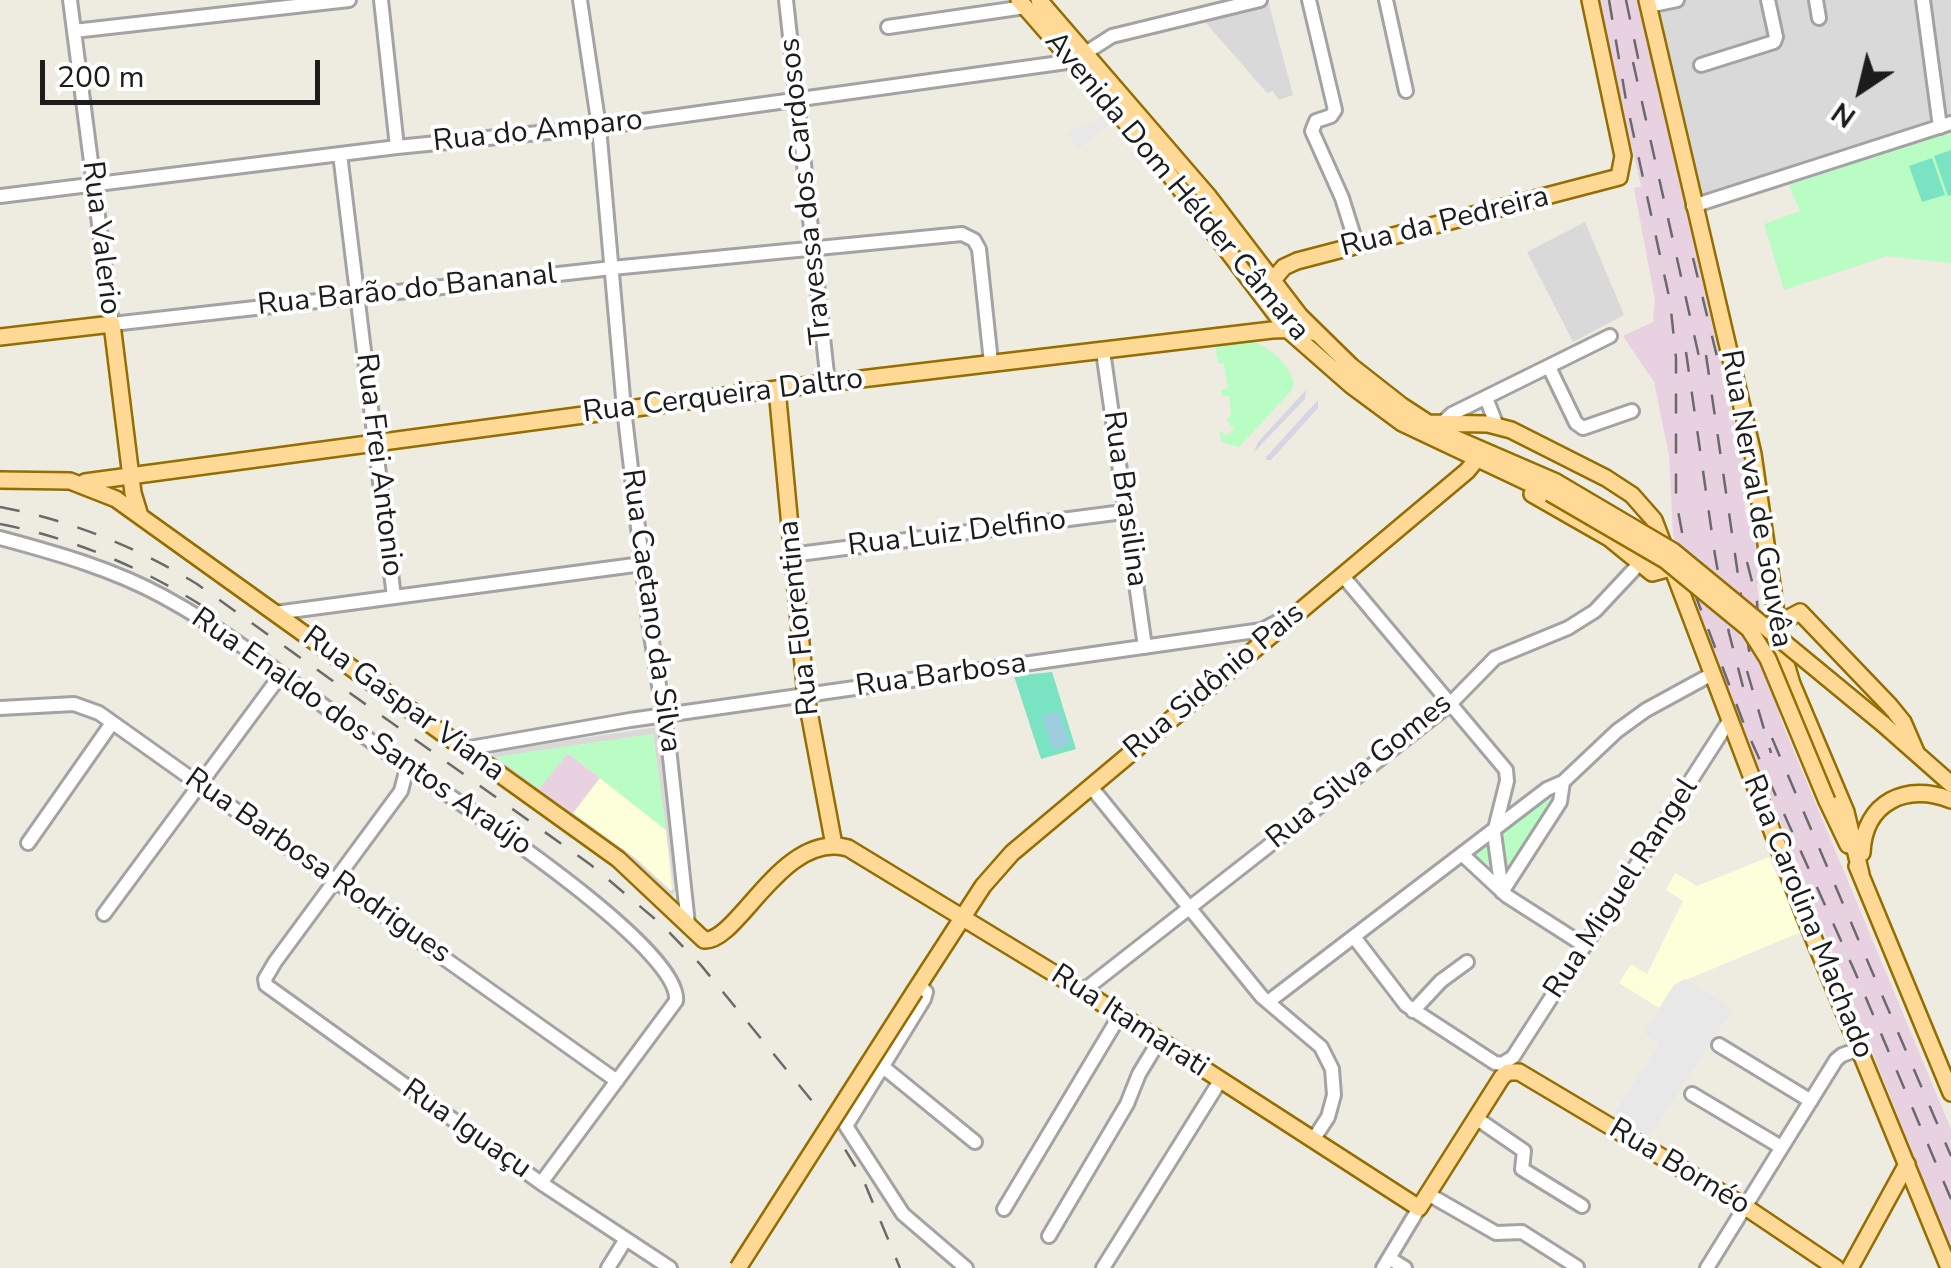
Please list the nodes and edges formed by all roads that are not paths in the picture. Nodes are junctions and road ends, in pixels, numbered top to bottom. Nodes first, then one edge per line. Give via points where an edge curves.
1 (70, 0) edge
2 (349, 0) edge
3 (381, 0) edge
4 (580, 0) edge
5 (786, 0) edge
6 (1260, 0) edge
7 (1309, 0) edge
8 (1386, 0) edge
9 (1590, 0) edge
10 (1677, 0) edge
11 (1768, 0) edge
12 (1816, 0) edge
13 (1923, 0) edge
14 (1028, 2) edge
15 (1648, 3) edge
16 (1819, 18) dead end
17 (888, 27) dead end
18 (74, 32) junction
19 (1081, 57) junction
20 (1701, 65) dead end
21 (1406, 91) dead end
22 (798, 99) junction
23 (1946, 125) edge
24 (599, 128) junction
25 (397, 147) junction
26 (340, 154) junction
27 (94, 185) junction
28 (0, 196) edge
29 (1693, 206) junction
30 (1356, 246) junction
31 (814, 247) junction
32 (612, 268) junction
33 (1272, 281) junction
34 (1260, 296) junction
35 (357, 297) junction
36 (112, 324) junction
37 (1287, 329) junction
38 (1256, 333) junction
39 (1316, 333) junction
40 (1610, 336) dead end
41 (0, 337) edge
42 (1104, 351) junction
43 (991, 362) junction
44 (1548, 366) junction
45 (828, 383) junction
46 (776, 390) junction
47 (1486, 398) junction
48 (624, 409) junction
49 (1632, 411) dead end
50 (1434, 423) junction
51 (1497, 426) junction
52 (376, 444) junction
53 (1483, 461) junction
54 (132, 476) junction
55 (0, 480) edge
56 (80, 483) junction
57 (1553, 488) junction
58 (1124, 512) junction
59 (140, 516) junction
60 (0, 538) edge
61 (791, 556) junction
62 (1671, 562) junction
63 (1640, 563) junction
64 (642, 564) junction
65 (1342, 575) junction
66 (394, 597) junction
67 (1296, 612) junction
68 (275, 613) junction
69 (1778, 624) junction
70 (1145, 647) junction
71 (1712, 674) junction
72 (280, 676) junction
73 (806, 696) junction
74 (1450, 704) junction
75 (0, 708) edge
76 (665, 716) junction
77 (1729, 721) junction
78 (112, 722) junction
79 (464, 749) junction
80 (1916, 752) junction
81 (407, 768) junction
82 (1563, 782) junction
83 (200, 784) junction
84 (1951, 784) edge
85 (435, 786) junction
86 (1091, 787) junction
87 (398, 796) junction
88 (1951, 800) edge
89 (1494, 832) junction
90 (28, 843) dead end
91 (834, 845) junction
92 (1464, 856) junction
93 (1861, 874) junction
94 (336, 880) junction
95 (1502, 892) junction
96 (1189, 908) junction
97 (104, 914) dead end
98 (963, 915) junction
99 (688, 924) junction
100 (1354, 937) junction
101 (1586, 946) junction
102 (1467, 962) dead end
103 (917, 987) junction
104 (1083, 991) junction
105 (1268, 1002) junction
106 (1413, 1011) junction
107 (1120, 1015) junction
108 (1160, 1041) junction
109 (1719, 1045) dead end
110 (1859, 1049) junction
111 (1495, 1063) junction
112 (1516, 1065) junction
113 (882, 1066) junction
114 (1220, 1080) junction
115 (1499, 1080) junction
116 (617, 1081) junction
117 (1951, 1093) edge
118 (1692, 1094) dead end
119 (1810, 1100) junction
120 (1476, 1118) junction
121 (1313, 1140) junction
122 (975, 1142) dead end
123 (1782, 1147) junction
124 (1907, 1164) junction
125 (542, 1183) junction
126 (1424, 1201) junction
127 (1582, 1206) dead end
128 (1744, 1206) junction
129 (1004, 1209) dead end
130 (1049, 1236) dead end
131 (626, 1240) junction
132 (1386, 1263) edge
133 (1577, 1267) edge
134 (608, 1268) edge
135 (670, 1268) edge
136 (738, 1268) edge
137 (966, 1268) edge
138 (1103, 1268) edge
139 (1406, 1268) edge
140 (1706, 1268) edge
141 (1836, 1268) edge
142 (1850, 1268) edge
143 (1949, 1268) edge

1 - 18 street, Rua Valerio
2 - 18 street
3 - 25 street
4 - 24 street, Rua Caetano da Silva
5 - 22 street, Travessa dos Cardosos
6 - 19 street, Rua do Amparo via 1112,36
7 - 30 street via 1335,110 1312,131
8 - 21 street
9 - 30 main road, Rua da Pedreira via 1623,156 1613,180
10 - 15 street
11 - 20 street via 1774,42
12 - 16 street
13 - 23 street
14 - 17 street
14 - 19 main road, Avenida Dom Hélder Câmara
15 - 29 main road, Rua Nerval de Gouvêa
18 - 27 street, Rua Valerio
19 - 22 street, Rua do Amparo
19 - 33 main road, Avenida Dom Hélder Câmara via 1210,196
19 - 34 main road, Avenida Dom Hélder Câmara
22 - 24 street, Rua do Amparo
22 - 31 street, Travessa dos Cardosos
23 - 29 street
24 - 25 street, Rua do Amparo
24 - 32 street, Rua Caetano da Silva
25 - 26 street, Rua do Amparo
26 - 27 street, Rua do Amparo
26 - 35 street, Rua Frei Antonio
27 - 28 street, Rua do Amparo
27 - 36 street, Rua Valerio
29 - 69 main road, Rua Nerval de Gouvêa via 1753,454
30 - 33 main road, Rua da Pedreira via 1289,264
31 - 32 street, Rua Barão do Bananal
31 - 43 street, Rua Barão do Bananal via 967,234 980,256
31 - 45 street, Travessa dos Cardosos
32 - 35 street, Rua Barão do Bananal
32 - 48 street, Rua Caetano da Silva
33 - 39 main road, Avenida Dom Hélder Câmara
34 - 37 main road, Avenida Dom Hélder Câmara
34 - 38 main road via 1263,320
35 - 36 street, Rua Barão do Bananal
35 - 52 street, Rua Frei Antonio
36 - 41 main road, Rua Barão do Bananal
36 - 54 main road, Rua Valerio
37 - 38 main road, Rua Cerqueira Daltro
37 - 39 main road, Rua Cerqueira Daltro
37 - 53 main road, Avenida Dom Hélder Câmara via 1402,423
38 - 42 main road, Rua Cerqueira Daltro
39 - 50 main road, Avenida Dom Hélder Câmara via 1351,366
40 - 44 street
42 - 43 main road, Rua Cerqueira Daltro
42 - 58 street, Rua Brasilina
43 - 45 main road, Rua Cerqueira Daltro
44 - 47 street
44 - 49 street via 1583,428
45 - 46 main road, Rua Cerqueira Daltro
46 - 48 main road, Rua Cerqueira Daltro
46 - 61 main road, Rua Florentina
47 - 50 street
47 - 51 street
48 - 52 main road, Rua Cerqueira Daltro
48 - 64 street, Rua Caetano da Silva
50 - 51 main road
50 - 57 main road, Avenida Dom Hélder Câmara
51 - 62 main road via 1632,495 1654,520
52 - 54 main road, Rua Cerqueira Daltro
52 - 66 street, Rua Frei Antonio
53 - 57 main road, Avenida Dom Hélder Câmara
53 - 63 main road, Avenida Dom Hélder Câmara
53 - 65 main road, Rua Sidônio Pais
54 - 56 main road, Rua Cerqueira Daltro
54 - 59 main road
55 - 56 main road
56 - 59 main road, Rua Gaspar Viana
57 - 80 main road, bridge via 1673,551
57 - 93 main road, bridge via 1665,560 1749,629
58 - 61 street, Rua Luiz Delfino
58 - 70 street, Rua Brasilina
59 - 68 main road, Rua Gaspar Viana
60 - 72 street, Rua Enaldo dos Santos Araújo via 161,595
61 - 73 main road, Rua Florentina
62 - 63 main road via 1656,574
62 - 71 main road, Rua Carolina Machado
63 - 74 street, Rua Silva Gomes via 1595,610 1495,658
64 - 66 street
64 - 76 street, Rua Caetano da Silva
65 - 67 main road, Rua Sidônio Pais
65 - 74 street
66 - 68 street
67 - 70 street, Rua Barbosa via 1262,630
67 - 86 main road, Rua Sidônio Pais
68 - 79 main road, Rua Gaspar Viana
69 - 80 main road via 1800,612 1890,706
69 - 93 main road, Rua Nerval de Gouvêa via 1792,684 1846,812
70 - 73 street, Rua Barbosa
71 - 77 main road, Rua Carolina Machado
71 - 82 street via 1630,720
72 - 81 street, Rua Enaldo dos Santos Araújo
72 - 83 street
73 - 76 street, Rua Barbosa
73 - 91 main road, Rua Florentina
74 - 89 street via 1506,770
74 - 96 street, Rua Silva Gomes
75 - 78 street, Rua Barbosa Rodrigues via 74,704
76 - 79 street, Rua Barbosa
76 - 99 street, Rua Caetano da Silva
77 - 101 street, Rua Miguel Rangel
77 - 110 main road, Rua Carolina Machado
78 - 83 street, Rua Barbosa Rodrigues
78 - 90 street
79 - 99 main road, Rua Gaspar Viana via 618,859
80 - 84 main road
81 - 85 street, Rua Enaldo dos Santos Araújo
81 - 87 street
82 - 89 street
82 - 95 street via 1560,802
83 - 94 street, Rua Barbosa Rodrigues
83 - 97 street
85 - 87 street
85 - 116 street, Rua Enaldo dos Santos Araújo via 576,886 672,982 672,1008
86 - 96 street
86 - 98 main road, Rua Sidônio Pais via 1012,853
87 - 94 street
88 - 93 main road via 1920,792 1883,806 1864,837
89 - 92 street
89 - 95 street
91 - 98 main road, Rua Itamarati
91 - 99 main road, Rua Gaspar Viana via 780,872 715,940 704,940
92 - 95 street
92 - 100 street
93 - 117 main road
94 - 116 street, Rua Barbosa Rodrigues
94 - 125 street, Rua Iguaçu via 266,984
95 - 101 street
96 - 104 street, Rua Silva Gomes
96 - 105 street
98 - 103 main road, Rua Sidônio Pais
98 - 104 main road, Rua Itamarati
100 - 105 street
100 - 106 street
101 - 112 street, Rua Miguel Rangel
102 - 106 street
103 - 113 street via 926,992 924,999
103 - 136 main road, Rua Sidônio Pais, bridge
104 - 107 main road, Rua Itamarati
105 - 121 street via 1313,1038 1332,1069 1333,1104
106 - 111 street
107 - 108 main road, Rua Itamarati
107 - 129 street
108 - 114 main road, Rua Itamarati
108 - 130 street
109 - 119 street
110 - 119 street via 1836,1060
110 - 124 main road, Rua Carolina Machado
111 - 112 street
111 - 115 street
112 - 115 main road
112 - 128 main road, Rua Bornéo
113 - 122 street
113 - 137 street via 846,1129 894,1204
114 - 121 main road, Rua Itamarati
114 - 138 street
115 - 120 main road
116 - 125 street
118 - 123 street
119 - 123 street
120 - 126 main road
120 - 127 street via 1524,1150 1522,1169
121 - 126 main road, Rua Itamarati
123 - 128 street
124 - 142 main road
124 - 143 main road, Rua Carolina Machado
125 - 131 street, Rua Iguaçu
126 - 132 street
126 - 133 street via 1499,1234 1522,1232
128 - 140 street
128 - 141 main road, Rua Bornéo
131 - 134 street
131 - 135 street, Rua Iguaçu
132 - 139 street

